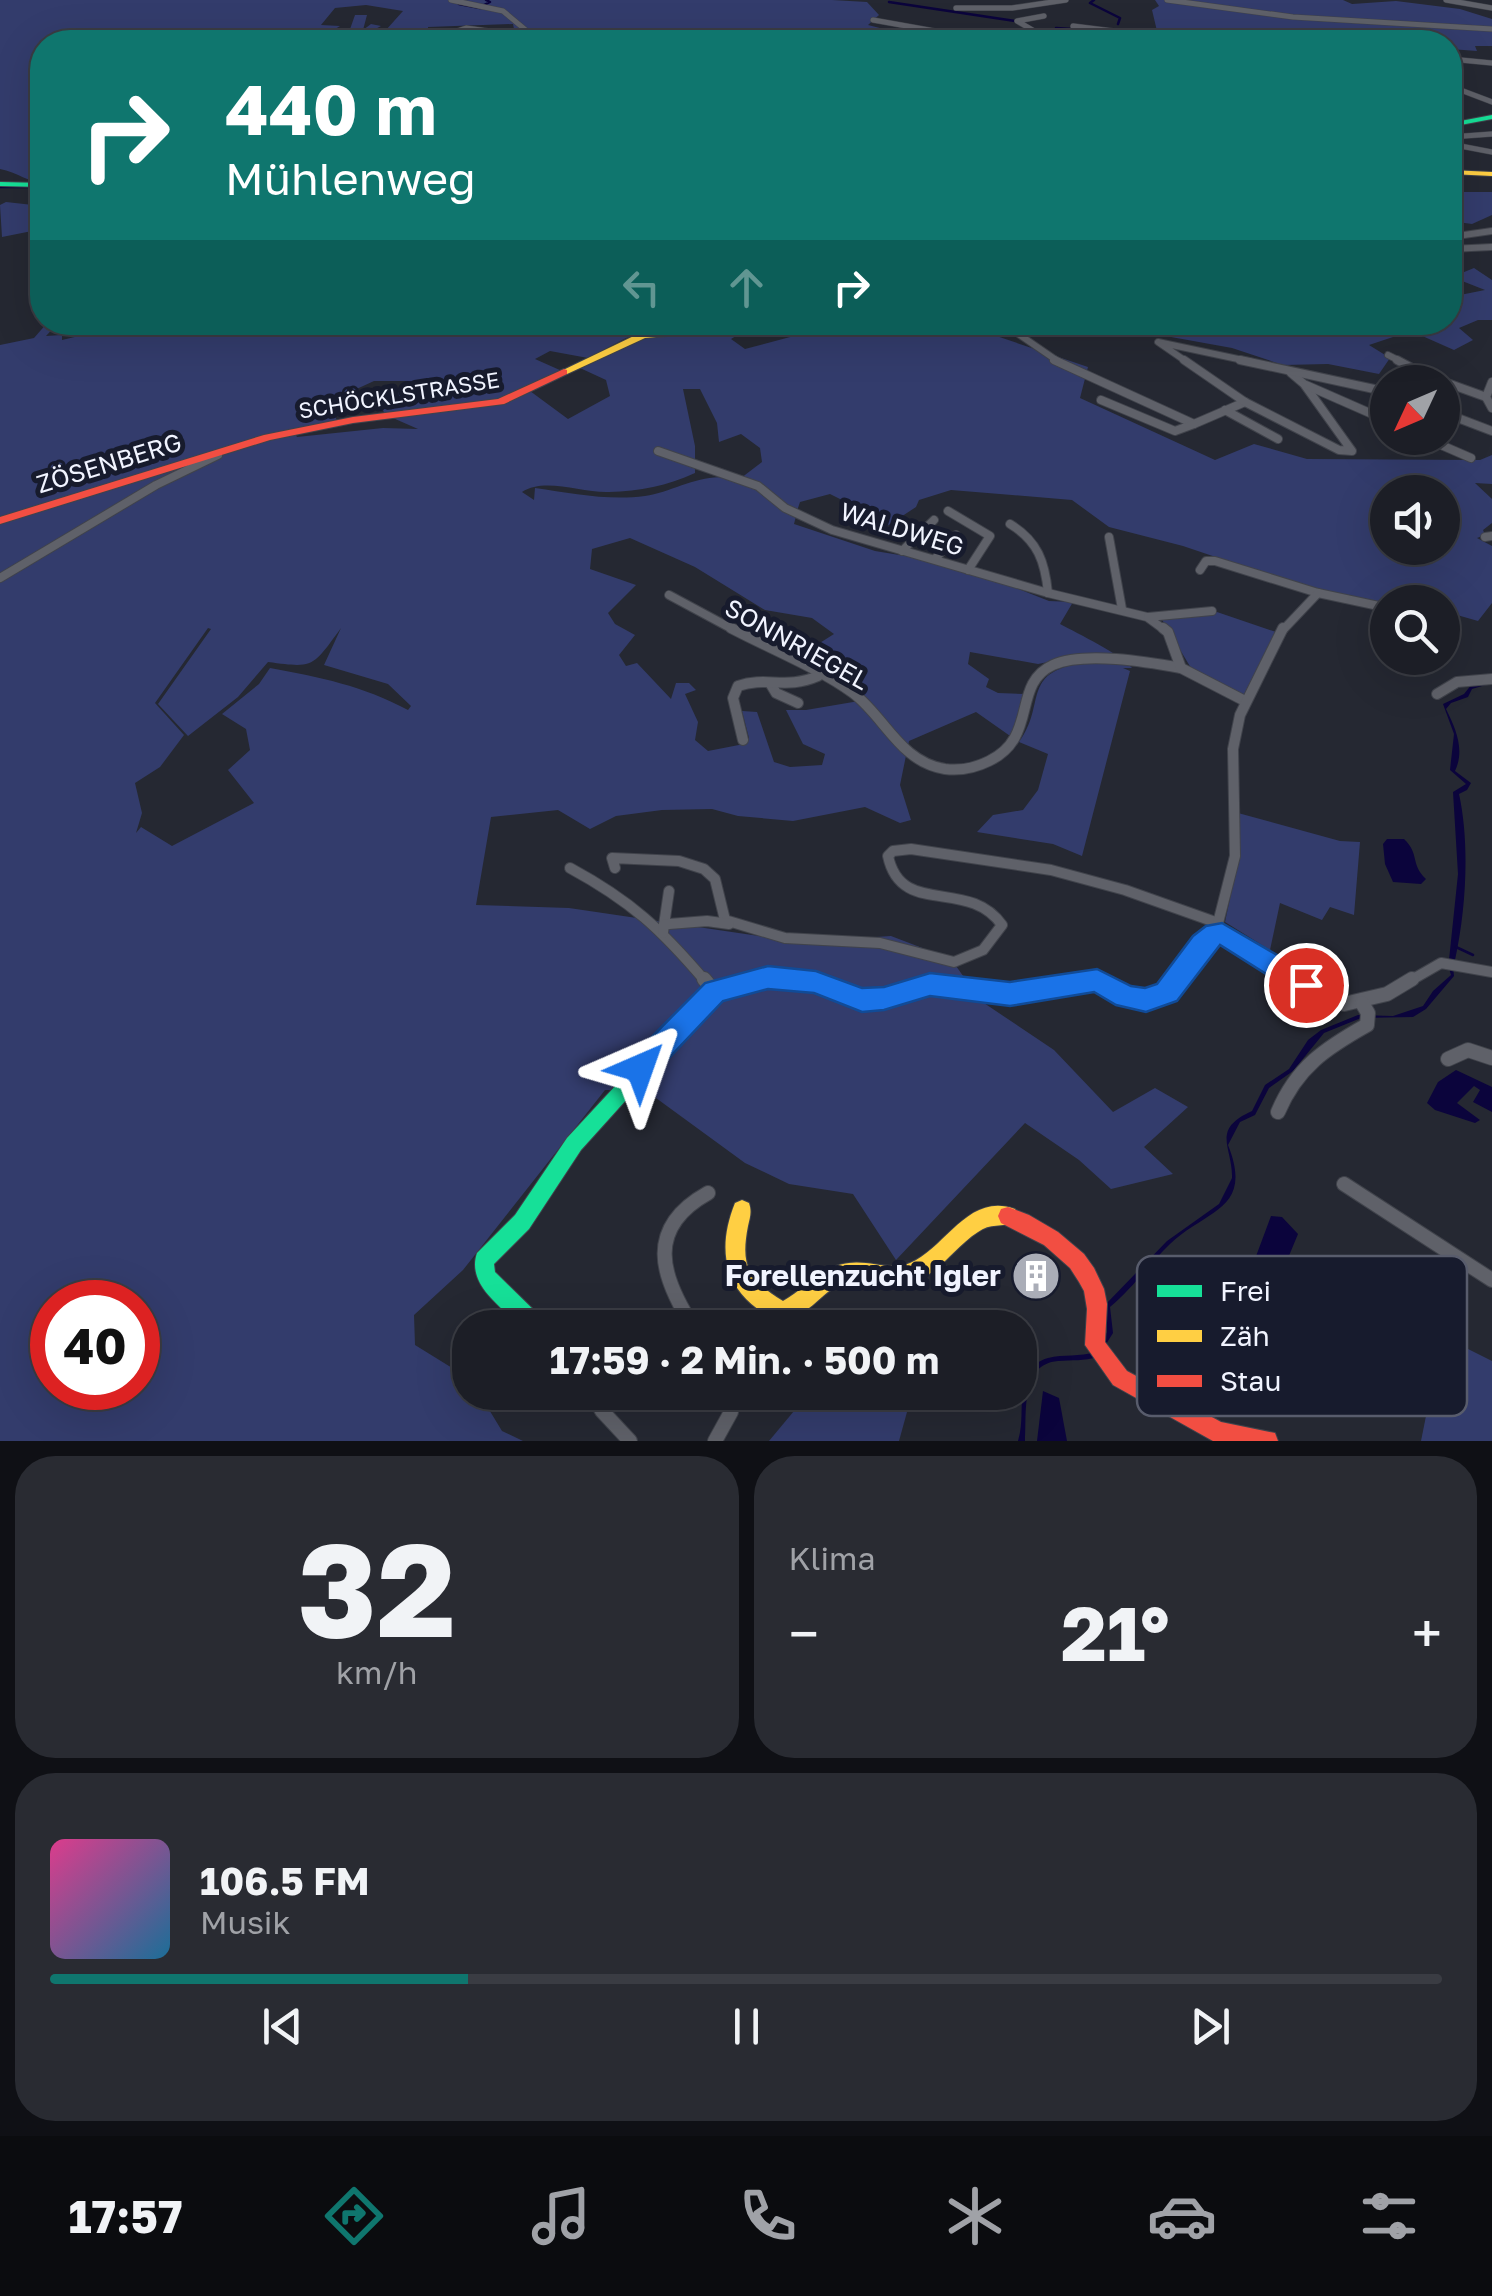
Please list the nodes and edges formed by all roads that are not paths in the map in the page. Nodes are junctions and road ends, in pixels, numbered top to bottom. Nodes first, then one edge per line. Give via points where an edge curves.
1 (451, 0) edge
2 (1066, 0) edge
3 (1167, 0) edge
4 (1446, 0) edge
5 (956, 8) dead end
6 (1492, 8) edge
7 (1044, 16) dead end
8 (873, 20) dead end
9 (1074, 26) dead end
10 (1492, 29) edge
11 (454, 30) edge
12 (480, 30) edge
13 (526, 30) edge
14 (920, 30) edge
15 (1032, 30) edge
16 (1105, 30) edge
17 (1462, 60) edge
18 (1492, 63) edge
19 (1462, 91) edge
20 (1492, 102) edge
21 (1492, 116) edge
22 (1462, 121) edge
23 (1492, 134) edge
24 (1462, 139) edge
25 (1462, 144) edge
26 (1492, 152) edge
27 (1462, 173) edge
28 (1492, 174) edge
29 (0, 184) edge
30 (30, 185) edge
31 (1492, 231) edge
32 (1462, 236) edge
33 (1462, 245) edge
34 (1462, 247) edge
35 (1465, 247) junction
36 (1492, 247) edge
37 (645, 335) edge
38 (1016, 335) edge
39 (1388, 355) dead end
40 (1290, 372) junction
41 (1492, 382) edge
42 (1304, 384) junction
43 (1370, 388) edge
44 (1486, 398) junction
45 (1101, 400) dead end
46 (1245, 402) junction
47 (1492, 408) edge
48 (1224, 410) junction
49 (1370, 412) edge
50 (1460, 419) edge
51 (1194, 424) junction
52 (1492, 431) edge
53 (1278, 440) dead end
54 (232, 450) junction
55 (658, 451) dead end
56 (1460, 453) edge
57 (1471, 458) dead end
58 (948, 510) dead end
59 (934, 520) dead end
60 (0, 521) edge
61 (1010, 524) dead end
62 (956, 535) dead end
63 (1109, 536) dead end
64 (901, 552) junction
65 (935, 560) junction
66 (968, 570) junction
67 (1200, 570) dead end
68 (0, 578) edge
69 (1318, 593) junction
70 (1048, 594) junction
71 (670, 595) dead end
72 (1370, 604) edge
73 (1122, 609) junction
74 (1212, 610) dead end
75 (1147, 617) junction
76 (1181, 668) junction
77 (818, 676) junction
78 (1492, 679) edge
79 (770, 683) junction
80 (1437, 694) dead end
81 (1245, 701) junction
82 (798, 703) dead end
83 (743, 740) dead end
84 (570, 868) dead end
85 (615, 868) dead end
86 (669, 890) dead end
87 (730, 924) junction
88 (1220, 928) junction
89 (664, 929) junction
90 (1492, 972) edge
91 (714, 992) junction
92 (1366, 1012) junction
93 (1492, 1058) edge
94 (1448, 1059) dead end
95 (1278, 1112) dead end
96 (1344, 1184) dead end
97 (708, 1193) dead end
98 (742, 1209) dead end
99 (1455, 1256) edge
100 (1467, 1264) edge
101 (1492, 1280) edge
102 (520, 1310) edge
103 (685, 1310) edge
104 (1137, 1387) edge
105 (601, 1410) edge
106 (731, 1410) edge
107 (1189, 1416) edge
108 (630, 1441) edge
109 (715, 1441) edge
110 (1266, 1441) edge

1 - 13 street via 503,11
2 - 5 street
3 - 10 street via 1288,17
4 - 6 street
7 - 15 street via 1016,21
8 - 14 street
9 - 16 street
11 - 12 street
17 - 18 street
19 - 20 street
21 - 22 street
23 - 24 street
25 - 26 street
27 - 28 street
29 - 30 street
31 - 32 street
33 - 35 street
34 - 35 street
35 - 36 street
37 - 54 street, SCHÖCKLSTRASSE via 500,402 356,420
38 - 51 street via 1090,379
39 - 44 street
40 - 42 street
40 - 43 street
40 - 46 street via 1158,342
41 - 44 street
42 - 46 street via 1350,452
42 - 49 street
44 - 47 street
45 - 51 street via 1175,432
46 - 48 street
48 - 51 street
48 - 53 street
50 - 52 street
54 - 60 street, ZÖSENBERG
54 - 68 street via 156,485
55 - 64 street, WALDWEG via 758,486 801,517
56 - 57 street
58 - 66 street via 990,536
59 - 64 street
61 - 70 street via 1039,546
62 - 65 street
63 - 73 street
64 - 65 street, WALDWEG
65 - 66 street, WALDWEG
66 - 70 street, WALDWEG
67 - 69 street via 1206,561 1215,562
69 - 72 street
69 - 81 street via 1286,622
70 - 73 street, WALDWEG
71 - 77 street, SONNRIEGEL
73 - 75 street, WALDWEG
74 - 75 street, WALDWEG
75 - 76 street via 1168,632
76 - 77 street, SONNRIEGEL via 1130,658 1049,666 1031,683 1019,735 1001,755 972,769 943,769 910,755 853,693
76 - 81 street
77 - 79 street via 796,685
78 - 80 street via 1457,682
79 - 82 street
79 - 83 street via 738,686 733,698
81 - 88 street via 1233,749 1234,856
84 - 89 street
85 - 87 street via 612,858 647,858 712,874
86 - 89 street
87 - 88 street via 785,938 880,943 966,962 1002,930 998,914 983,903 895,883 888,856 903,848 1050,870 1126,890
87 - 89 street
88 - 91 street via 1155,999 1132,999 1097,980 1010,994 930,985 872,1000 790,977
88 - 92 street via 1332,1000
89 - 91 street
90 - 92 street via 1441,963
91 - 102 street via 574,1144 522,1222 484,1260 486,1277
92 - 95 street via 1315,1054
93 - 94 street via 1468,1050
96 - 99 street
97 - 103 street via 676,1216 663,1248
98 - 104 street via 731,1251 734,1271 781,1312 796,1308 822,1282 868,1272 903,1278 978,1218 1024,1218 1084,1275 1098,1300 1095,1345 1120,1378
100 - 101 street
105 - 108 street
106 - 109 street
107 - 110 street via 1218,1432

